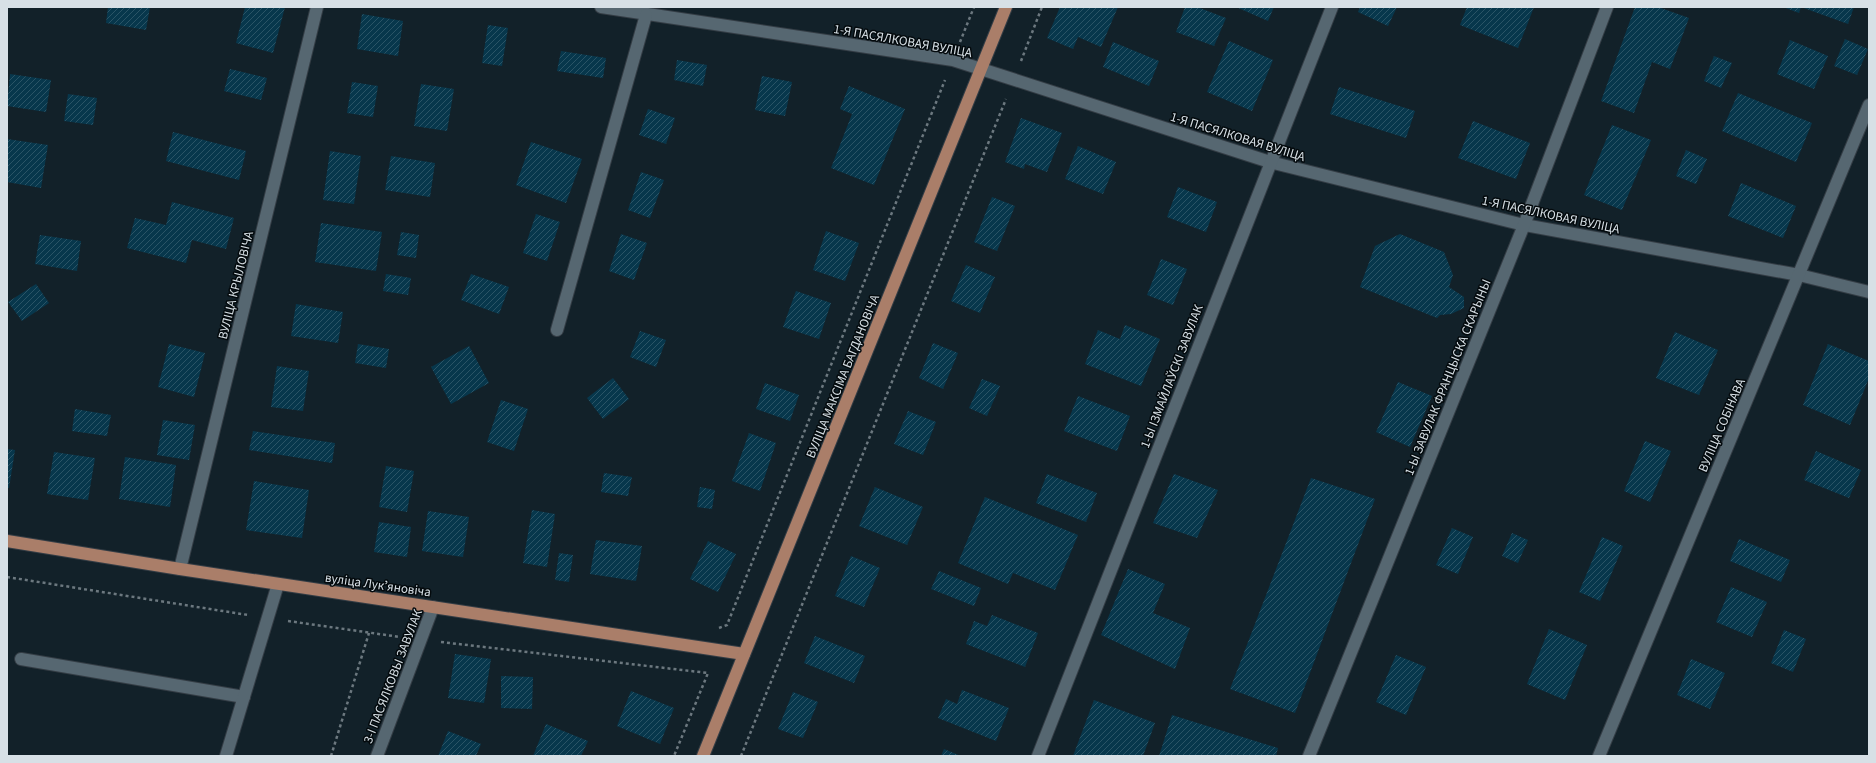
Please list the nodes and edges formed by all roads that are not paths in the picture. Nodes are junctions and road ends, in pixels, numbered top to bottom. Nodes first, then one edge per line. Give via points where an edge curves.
1 (317, 7) edge
2 (601, 7) edge
3 (1006, 7) edge
4 (1332, 7) edge
5 (1607, 7) edge
6 (646, 14) junction
7 (983, 69) junction
8 (1869, 105) edge
9 (1270, 162) junction
10 (1524, 225) junction
11 (1799, 275) junction
12 (1869, 292) edge
13 (557, 330) dead end
14 (7, 541) edge
15 (180, 569) junction
16 (278, 584) junction
17 (433, 607) junction
18 (744, 654) junction
19 (21, 659) dead end
20 (244, 697) junction
21 (226, 756) edge
22 (377, 756) edge
23 (703, 756) edge
24 (1038, 756) edge
25 (1309, 756) edge
26 (1599, 756) edge

1 - 15 street, ВУЛІЦА КРЫЛОВІЧА
2 - 6 street, 1-Я ПАСЯЛКОВАЯ ВУЛІЦА
3 - 7 main road, ВУЛІЦА МАКСІМА БАГДАНОВІЧА
4 - 9 street, 1-Ы ІЗМАЙЛАЎСКІ ЗАВУЛАК
5 - 10 street, 1-Ы ЗАВУЛАК ФРАНЦЫСКА СКАРЫНЫ
6 - 7 street, 1-Я ПАСЯЛКОВАЯ ВУЛІЦА via 953,60
6 - 13 street
7 - 9 street, 1-Я ПАСЯЛКОВАЯ ВУЛІЦА
7 - 18 main road, ВУЛІЦА МАКСІМА БАГДАНОВІЧА
8 - 11 street, ВУЛІЦА СОБІНАВА
9 - 10 street, 1-Я ПАСЯЛКОВАЯ ВУЛІЦА
9 - 24 street, 1-Ы ІЗМАЙЛАЎСКІ ЗАВУЛАК
10 - 11 street, 1-Я ПАСЯЛКОВАЯ ВУЛІЦА
10 - 25 street, 1-Ы ЗАВУЛАК ФРАНЦЫСКА СКАРЫНЫ
11 - 12 street, 1-Я ПАСЯЛКОВАЯ ВУЛІЦА
11 - 26 street, ВУЛІЦА СОБІНАВА
14 - 15 main road, вуліца Лукʼяновіча
15 - 16 main road, вуліца Лукʼяновіча
16 - 17 main road, вуліца Лукʼяновіча
16 - 20 street
17 - 18 main road, вуліца Лукʼяновіча
17 - 22 street, 3-І ПАСЯЛКОВЫ ЗАВУЛАК
18 - 23 main road, ВУЛІЦА МАКСІМА БАГДАНОВІЧА
19 - 20 street
20 - 21 street

